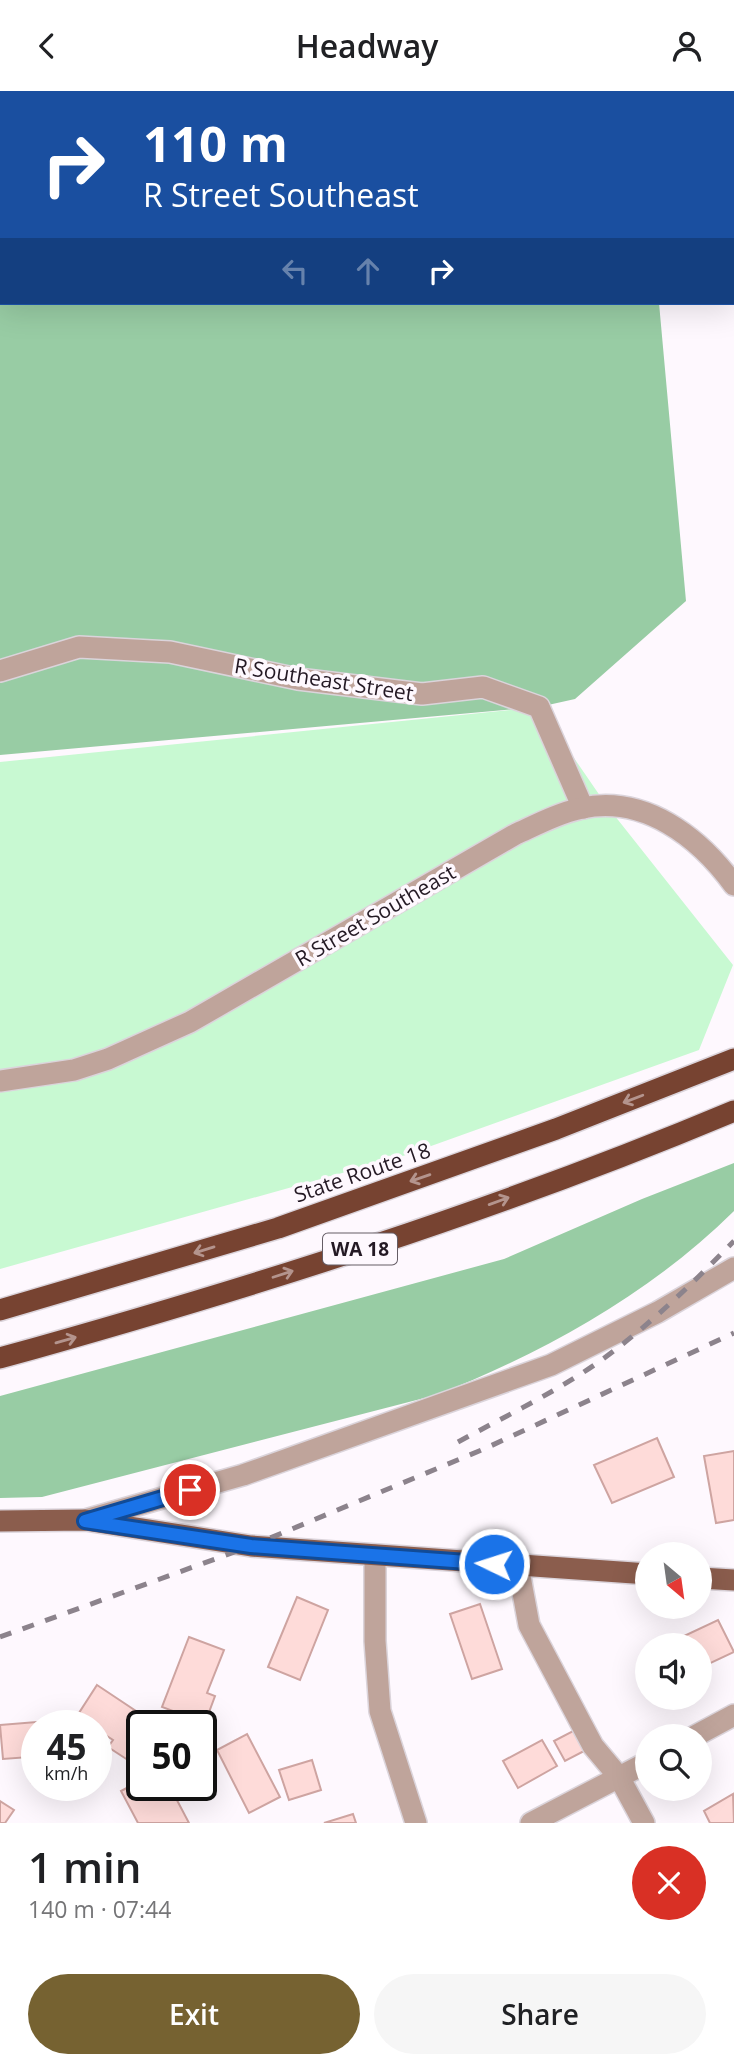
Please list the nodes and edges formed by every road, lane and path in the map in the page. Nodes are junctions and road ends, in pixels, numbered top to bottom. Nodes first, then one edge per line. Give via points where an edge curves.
1 (0, 671) edge
2 (583, 808) junction
3 (734, 885) edge
4 (734, 1059) edge
5 (0, 1081) edge
6 (724, 1116) edge
7 (734, 1268) edge
8 (0, 1311) edge
9 (0, 1358) edge
10 (0, 1521) edge
11 (85, 1521) junction
12 (375, 1555) junction
13 (518, 1566) junction
14 (635, 1573) edge
15 (712, 1578) edge
16 (734, 1580) edge
17 (734, 1715) edge
18 (712, 1727) edge
19 (635, 1769) edge
20 (619, 1777) junction
21 (416, 1823) edge
22 (531, 1823) edge
23 (644, 1823) edge

1 - 2 street, R Southeast Street via 79,647 170,652 298,679 422,694 483,687 539,707
2 - 3 street, R Street Southeast via 607,806 661,819 703,848
2 - 5 street, R Street Southeast via 516,834 190,1021 74,1070
4 -> 8 highway, State Route 18 / WA 18 via 291,1224
9 -> 6 highway, WA 18 via 423,1228
7 - 11 street via 551,1365 243,1475
10 - 11 main road
11 - 12 main road via 251,1546
12 - 13 main road
12 - 21 street via 380,1711
13 - 14 main road
13 - 20 street via 529,1625 593,1746
15 - 16 main road
17 - 18 street
19 - 20 street
20 - 22 street
20 - 23 street

